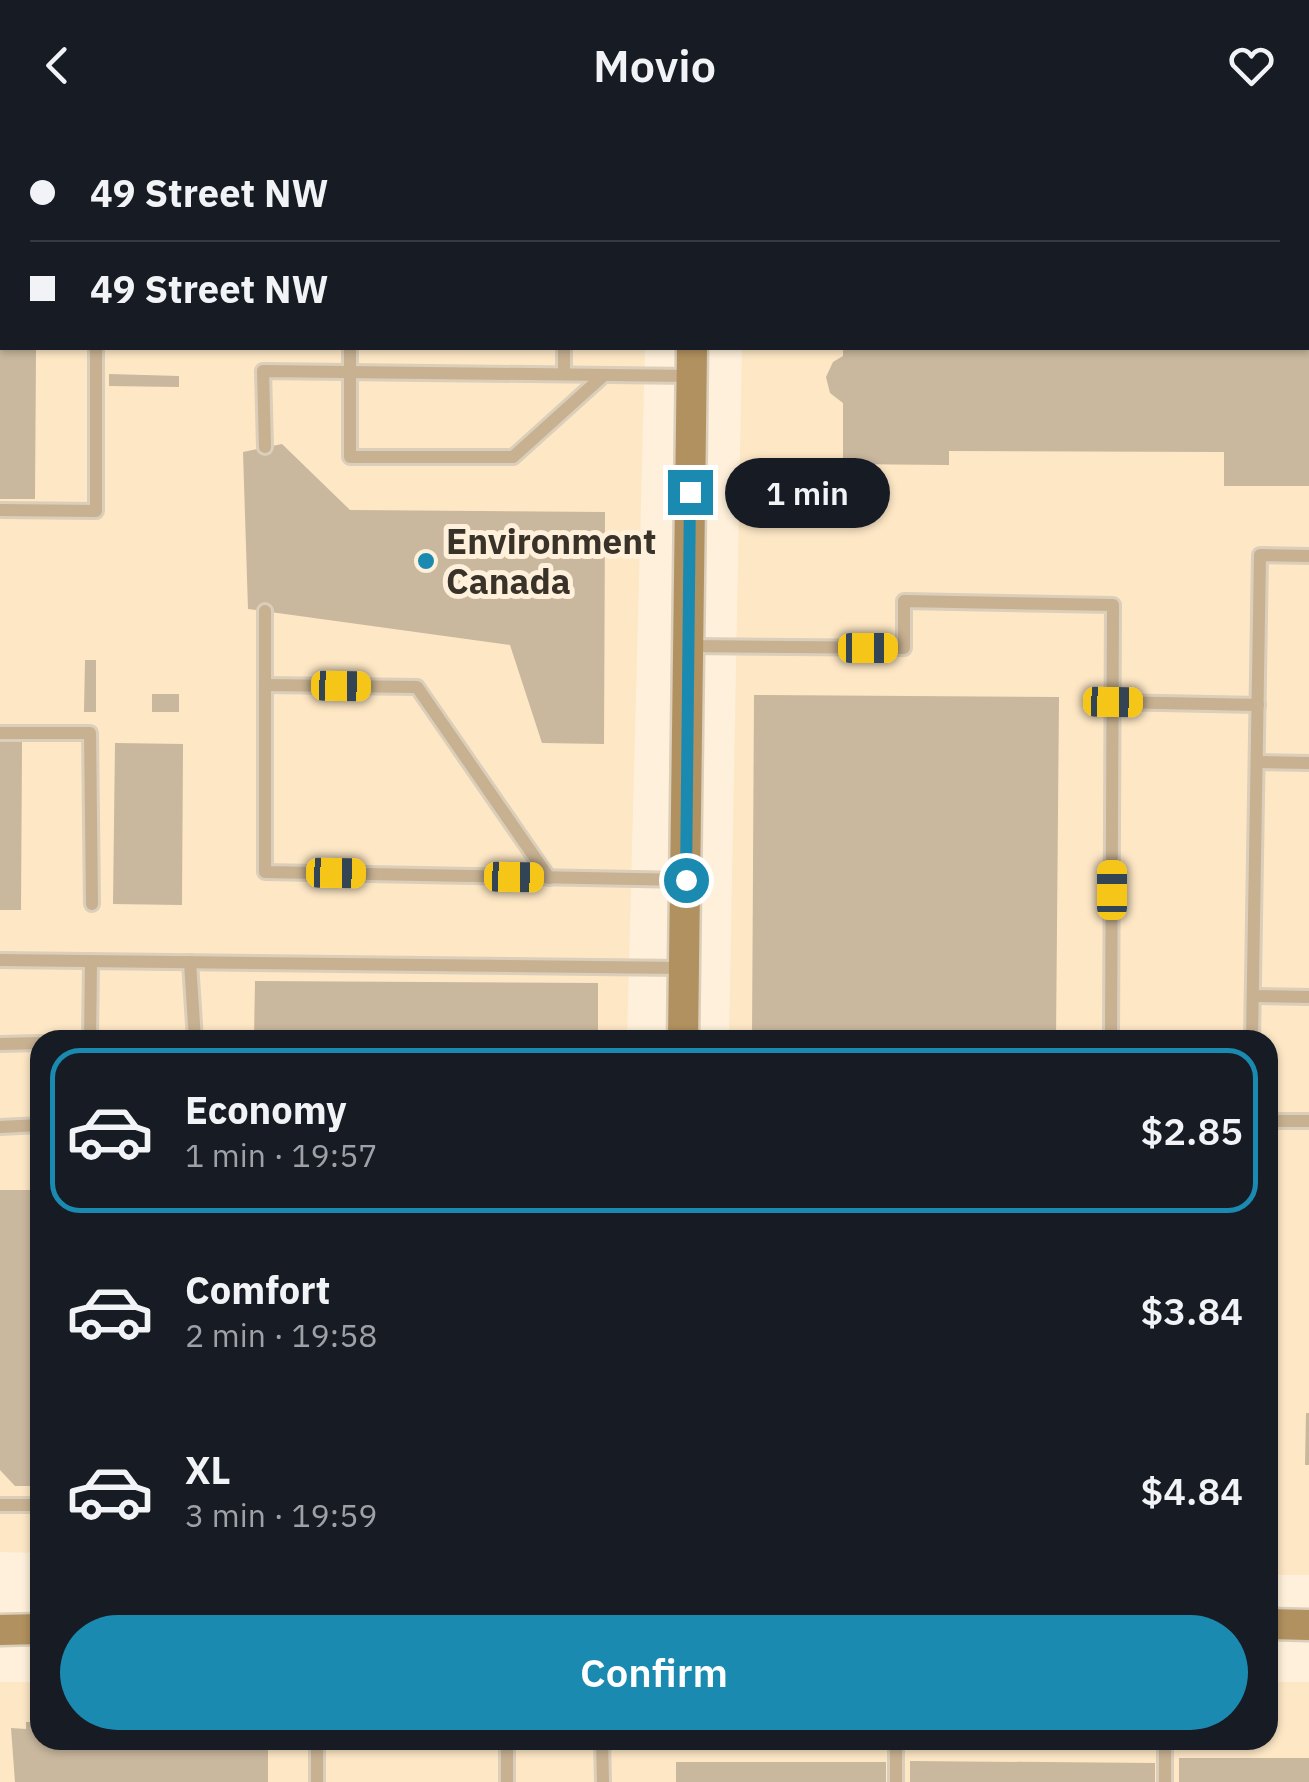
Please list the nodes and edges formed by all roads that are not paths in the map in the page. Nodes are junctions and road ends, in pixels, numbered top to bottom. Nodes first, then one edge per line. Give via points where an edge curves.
1 (96, 350) edge
2 (350, 350) edge
3 (564, 350) edge
4 (692, 362) edge
5 (350, 372) junction
6 (564, 374) junction
7 (604, 375) junction
8 (265, 447) dead end
9 (0, 510) edge
10 (1309, 556) edge
11 (265, 611) dead end
12 (689, 646) junction
13 (265, 685) junction
14 (1113, 702) junction
15 (1258, 705) junction
16 (0, 733) edge
17 (1257, 762) junction
18 (1309, 763) edge
19 (549, 878) junction
20 (686, 880) junction
21 (92, 904) dead end
22 (0, 960) edge
23 (91, 961) junction
24 (190, 962) junction
25 (683, 968) junction
26 (1253, 996) junction
27 (1309, 997) edge
28 (90, 1030) edge
29 (193, 1030) edge
30 (683, 1030) edge
31 (1112, 1030) edge
32 (1252, 1030) edge
33 (30, 1043) edge
34 (0, 1044) edge
35 (1278, 1121) edge
36 (1309, 1121) edge
37 (30, 1126) edge
38 (0, 1127) edge
39 (0, 1505) edge
40 (30, 1505) edge
41 (1278, 1624) edge
42 (1309, 1624) edge
43 (30, 1629) edge
44 (0, 1630) edge
45 (317, 1750) edge
46 (507, 1750) edge
47 (602, 1750) edge
48 (896, 1750) edge
49 (1165, 1750) edge
50 (317, 1782) edge
51 (507, 1782) edge
52 (604, 1782) edge
53 (896, 1782) edge
54 (1164, 1782) edge

1 - 9 lane via 96,511
2 - 5 lane
3 - 6 lane
4 - 7 lane
4 - 12 street
5 - 6 lane
5 - 7 lane via 350,458 513,457
5 - 8 lane via 263,371
6 - 7 lane
10 - 15 lane via 1260,555
11 - 13 lane
12 - 14 lane via 904,648 904,601 1113,605
12 - 20 street
13 - 19 lane via 416,687
13 - 19 lane via 265,872
14 - 15 lane
14 - 31 lane
15 - 17 lane
16 - 21 lane via 90,733
17 - 18 lane
17 - 26 lane
19 - 20 lane
20 - 25 street
22 - 23 lane
23 - 24 lane
23 - 28 lane
24 - 25 lane
24 - 29 lane
25 - 30 street
26 - 27 lane
26 - 32 lane
33 - 34 lane
35 - 36 lane
37 - 38 lane
39 - 40 lane
41 - 42 street
43 - 44 street
45 - 50 lane
46 - 51 lane
47 - 52 lane
48 - 53 lane
49 - 54 lane

